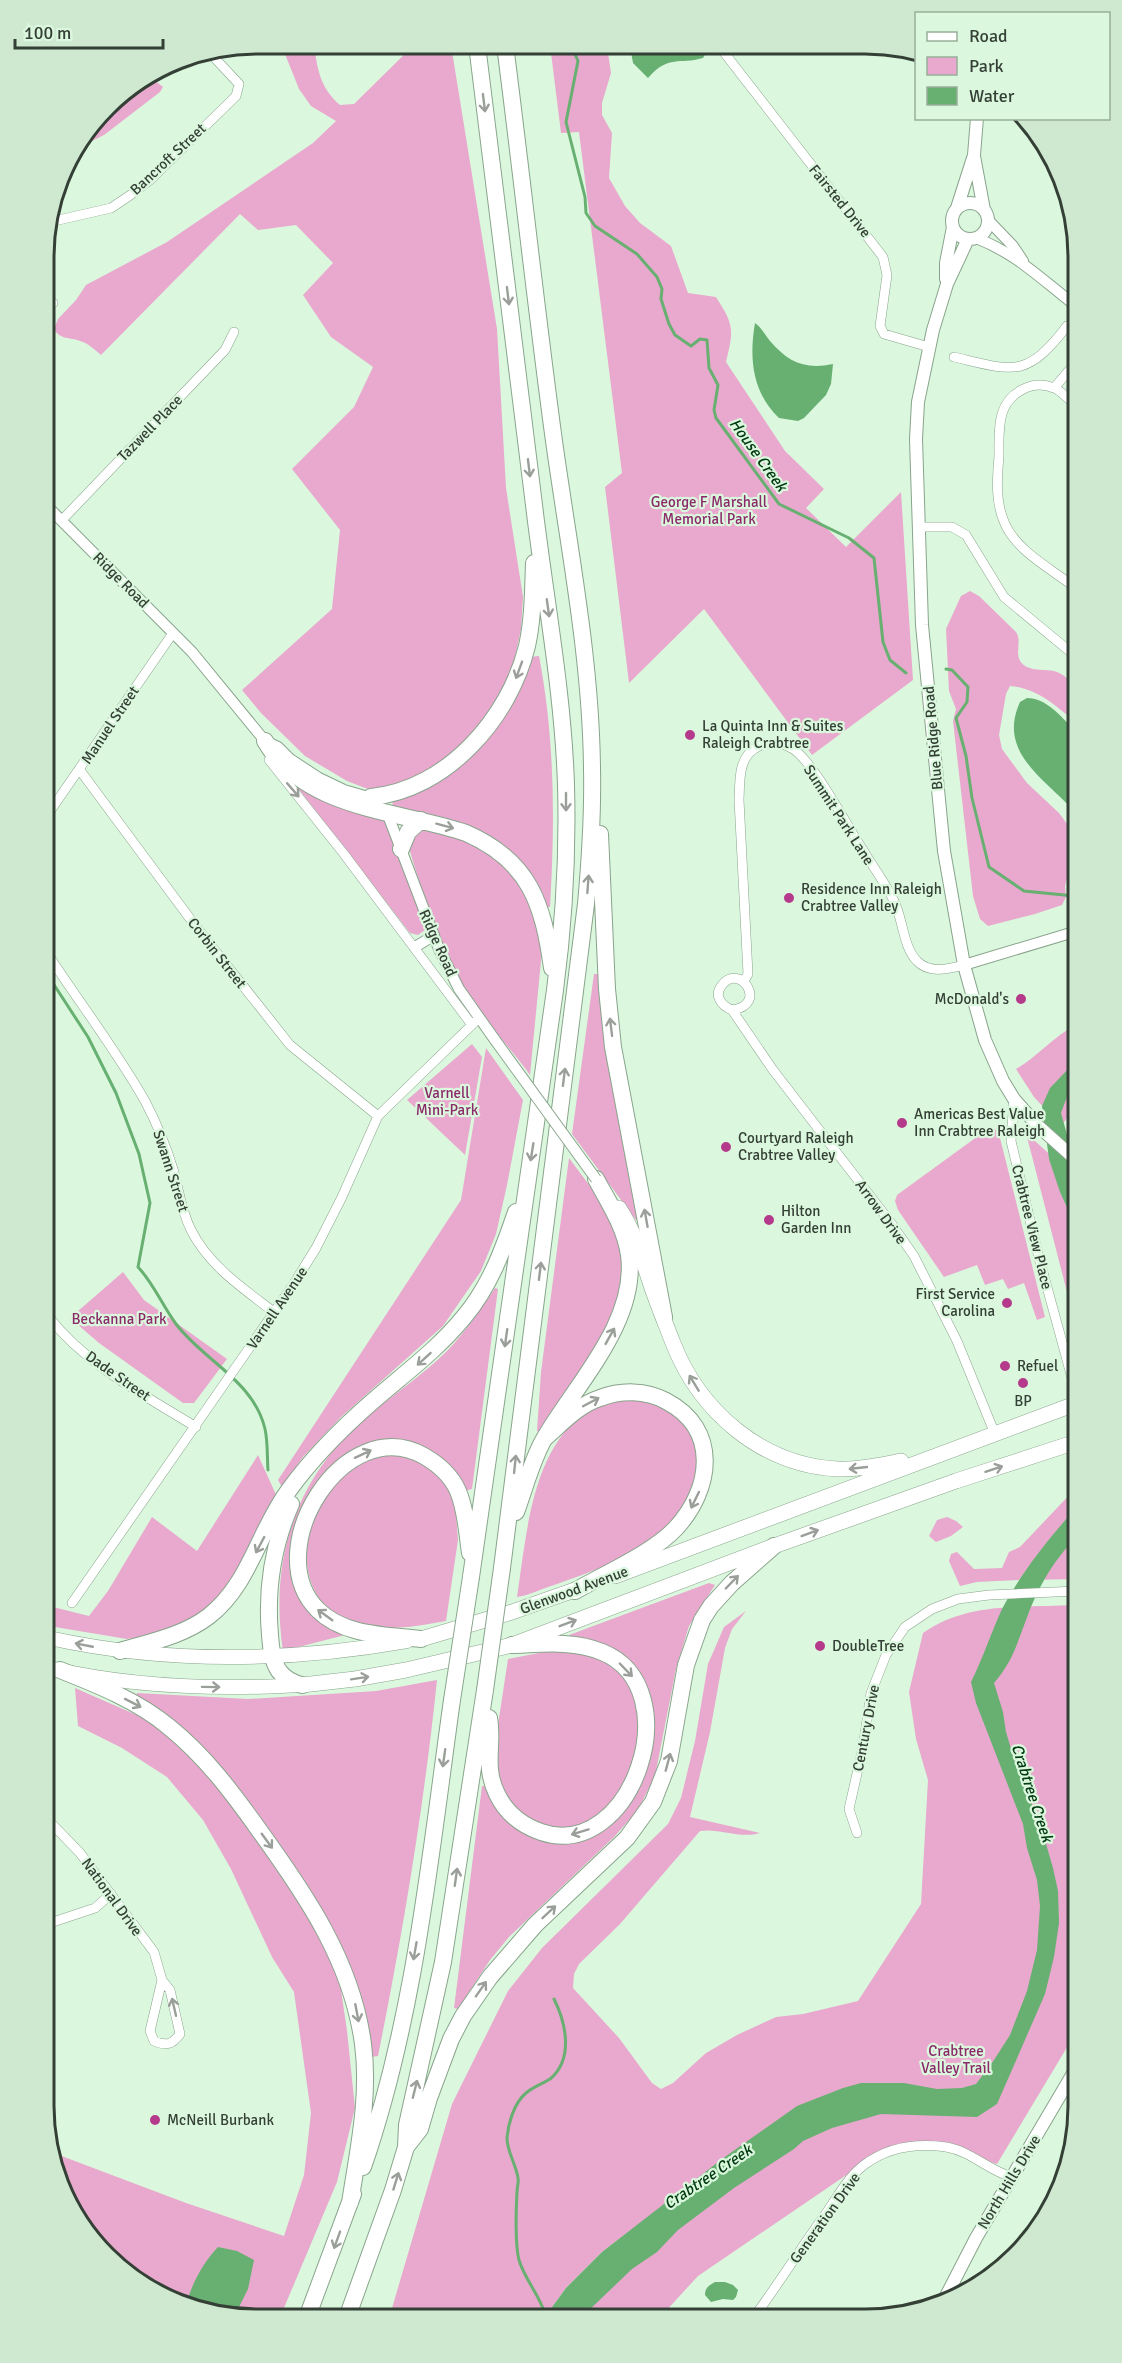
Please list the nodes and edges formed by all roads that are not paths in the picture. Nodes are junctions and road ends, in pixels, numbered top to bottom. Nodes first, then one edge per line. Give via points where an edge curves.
1 (478, 54) edge
2 (506, 54) edge
3 (725, 54) edge
4 (215, 59) edge
5 (977, 120) edge
6 (974, 155) junction
7 (957, 208) junction
8 (986, 215) junction
9 (58, 220) edge
10 (952, 227) junction
11 (972, 238) junction
12 (1023, 261) junction
13 (947, 284) junction
14 (1068, 299) edge
15 (1067, 326) dead end
16 (234, 333) dead end
17 (928, 347) junction
18 (954, 357) dead end
19 (1020, 368) junction
20 (1068, 372) edge
21 (1027, 386) junction
22 (1054, 388) junction
23 (1068, 399) edge
24 (54, 512) edge
25 (62, 520) junction
26 (919, 527) junction
27 (537, 529) junction
28 (1068, 582) edge
29 (173, 633) junction
30 (1068, 650) edge
31 (265, 741) junction
32 (592, 768) junction
33 (79, 769) junction
34 (371, 797) junction
35 (54, 805) edge
36 (388, 813) junction
37 (421, 820) junction
38 (401, 849) junction
39 (1068, 934) edge
40 (433, 936) junction
41 (415, 947) junction
42 (54, 964) edge
43 (964, 965) junction
44 (744, 981) junction
45 (555, 990) junction
46 (732, 1010) junction
47 (476, 1022) junction
48 (1014, 1099) junction
49 (378, 1116) junction
50 (1068, 1153) edge
51 (529, 1176) junction
52 (596, 1179) junction
53 (275, 1313) junction
54 (664, 1317) junction
55 (54, 1323) edge
56 (1068, 1364) edge
57 (1068, 1407) edge
58 (196, 1427) junction
59 (994, 1434) junction
60 (545, 1438) junction
61 (1068, 1445) edge
62 (936, 1454) junction
63 (314, 1461) junction
64 (506, 1543) junction
65 (774, 1546) junction
66 (472, 1572) junction
67 (574, 1590) junction
68 (1068, 1591) edge
69 (72, 1603) dead end
70 (54, 1639) edge
71 (421, 1639) junction
72 (512, 1645) junction
73 (120, 1651) junction
74 (273, 1658) junction
75 (55, 1669) edge
76 (302, 1685) junction
77 (484, 1697) junction
78 (54, 1826) edge
79 (857, 1833) dead end
80 (111, 1894) junction
81 (54, 1922) edge
82 (162, 1980) junction
83 (1068, 2082) edge
84 (406, 2147) junction
85 (1012, 2177) junction
86 (350, 2203) junction
87 (949, 2290) edge
88 (310, 2309) edge
89 (350, 2309) edge
90 (759, 2309) edge

1 -> 27 highway
2 - 32 highway via 575,590
3 - 17 street, Fairsted Drive via 884,256 887,275 880,326 884,334
4 - 9 street, Bancroft Street via 239,84 236,96 129,196 111,208
5 - 6 main road
6 - 7 main road
6 - 8 main road
7 - 8 main road via 971,203
7 - 10 main road
8 - 11 main road via 985,230
8 - 12 street
10 - 11 main road via 958,235
10 - 13 main road, Blue Ridge Road
11 - 12 street
11 - 13 main road, Blue Ridge Road
12 - 14 street
13 - 17 main road, Blue Ridge Road
15 - 19 street via 1043,354
16 - 25 street, Tazwell Place via 225,350
17 - 26 main road, Blue Ridge Road via 916,439
18 - 19 street
19 - 21 street
20 - 22 street
21 - 22 street
21 - 28 street via 1012,397 1002,414 999,506 1004,524 1017,543
22 - 23 street
24 - 25 street, Ridge Road
25 - 29 street, Ridge Road
26 - 30 street via 952,527 966,535 1004,597
26 - 43 main road, Blue Ridge Road via 922,625 938,797
27 -> 34 highway via 526,647 516,679 500,709 467,749 439,771 407,789
27 -> 45 highway via 566,785 566,883
29 - 31 street, Ridge Road
29 - 33 street, Manuel Street
31 - 34 street, Ridge Road via 319,778
31 - 36 highway via 286,767 311,786
31 -> 41 street, Ridge Road via 266,756
54 -> 32 highway via 612,1038
64 -> 32 highway via 586,904
33 - 35 street, Manuel Street
33 - 49 street, Corbin Street via 291,1046
34 - 36 street, Ridge Road
36 - 37 highway
36 - 38 street, Ridge Road
37 - 38 highway via 408,832
37 -> 45 highway via 480,838 518,869 545,922
38 - 40 street, Ridge Road
39 - 43 street
40 - 41 street
40 - 47 street, Ridge Road
41 - 47 street, Ridge Road
42 - 53 street, Swann Street via 145,1101 164,1144 191,1231 211,1260
43 - 44 street, Summit Park Lane via 943,970 927,968 914,958 894,899 812,769 794,749 770,743 751,751 740,774 748,974
43 - 48 main road, Blue Ridge Road via 985,1040
44 - 46 street via 749,988 747,1004
44 - 46 street, Arrow Drive via 730,979 720,988 723,1006
45 -> 51 highway
46 - 59 street, Arrow Drive via 914,1256 957,1341
47 - 49 street, Varnell Avenue
47 - 52 street, Ridge Road, bridge via 495,1040
48 - 50 main road, Blue Ridge Road
48 - 56 street, Crabtree View Place via 1011,1141
49 - 53 street, Varnell Avenue via 316,1248
51 -> 63 highway via 494,1273 464,1317
51 -> 66 highway
52 - 54 highway via 635,1236
60 -> 52 highway via 607,1341 627,1291 627,1245
53 - 58 street, Varnell Avenue
62 -> 54 highway via 838,1469 806,1465 773,1453 735,1430 701,1395
55 - 58 street, Dade Street via 78,1349
57 - 59 highway, Glenwood Avenue
58 - 69 street, Varnell Avenue
59 - 62 highway, Glenwood Avenue
60 - 64 highway
60 -> 67 highway via 586,1404 606,1395 630,1392 651,1395 678,1407 696,1427 703,1446 705,1470 698,1494 674,1530 652,1547
65 -> 61 highway, Glenwood Avenue
62 - 67 highway, Glenwood Avenue
63 -> 73 highway via 288,1491 243,1574 218,1608 181,1632
63 - 74 highway via 288,1509 272,1567 269,1601
64 - 77 highway, bridge
72 -> 65 highway, Glenwood Avenue
84 -> 65 highway via 420,2129 451,2039 490,1977 535,1925 627,1838 653,1802 669,1761 686,1665 702,1620 732,1583
71 -> 66 highway via 348,1628 326,1617 310,1600 298,1574 298,1548 308,1515 325,1485 352,1459 371,1450 398,1447 418,1452 439,1466 458,1491
66 -> 86 highway, bridge via 401,2025 373,2138
67 - 71 highway, Glenwood Avenue
68 - 79 street, Century Drive via 951,1601 905,1627 886,1655 872,1693 849,1809
73 -> 70 main road, Glenwood Avenue
71 - 74 main road, Glenwood Avenue
76 -> 72 highway, Glenwood Avenue via 406,1670
72 -> 77 highway via 570,1644 592,1648 616,1660 636,1682 645,1709 644,1743 632,1782 615,1809 599,1824 569,1835 547,1834 519,1822 497,1795 490,1776 490,1720
73 - 74 main road, Glenwood Avenue
74 - 76 highway via 283,1676
75 -> 76 main road, Glenwood Avenue via 189,1687
75 -> 86 highway via 141,1707 201,1755 281,1861 325,1930 347,1976 363,2046 363,2110
84 -> 77 highway via 406,2125 443,1962
78 - 80 street, National Drive
80 - 81 street via 95,1908
80 - 82 street, National Drive via 153,1952
82 -> 82 street, National Drive via 150,2031 154,2041 164,2045 174,2042 180,2034 170,1990
83 - 85 main road, North Hills Drive
89 -> 84 highway
85 - 87 main road, North Hills Drive
85 - 90 street, Generation Drive via 948,2147 911,2146 874,2159 862,2166 845,2186
86 -> 88 highway

